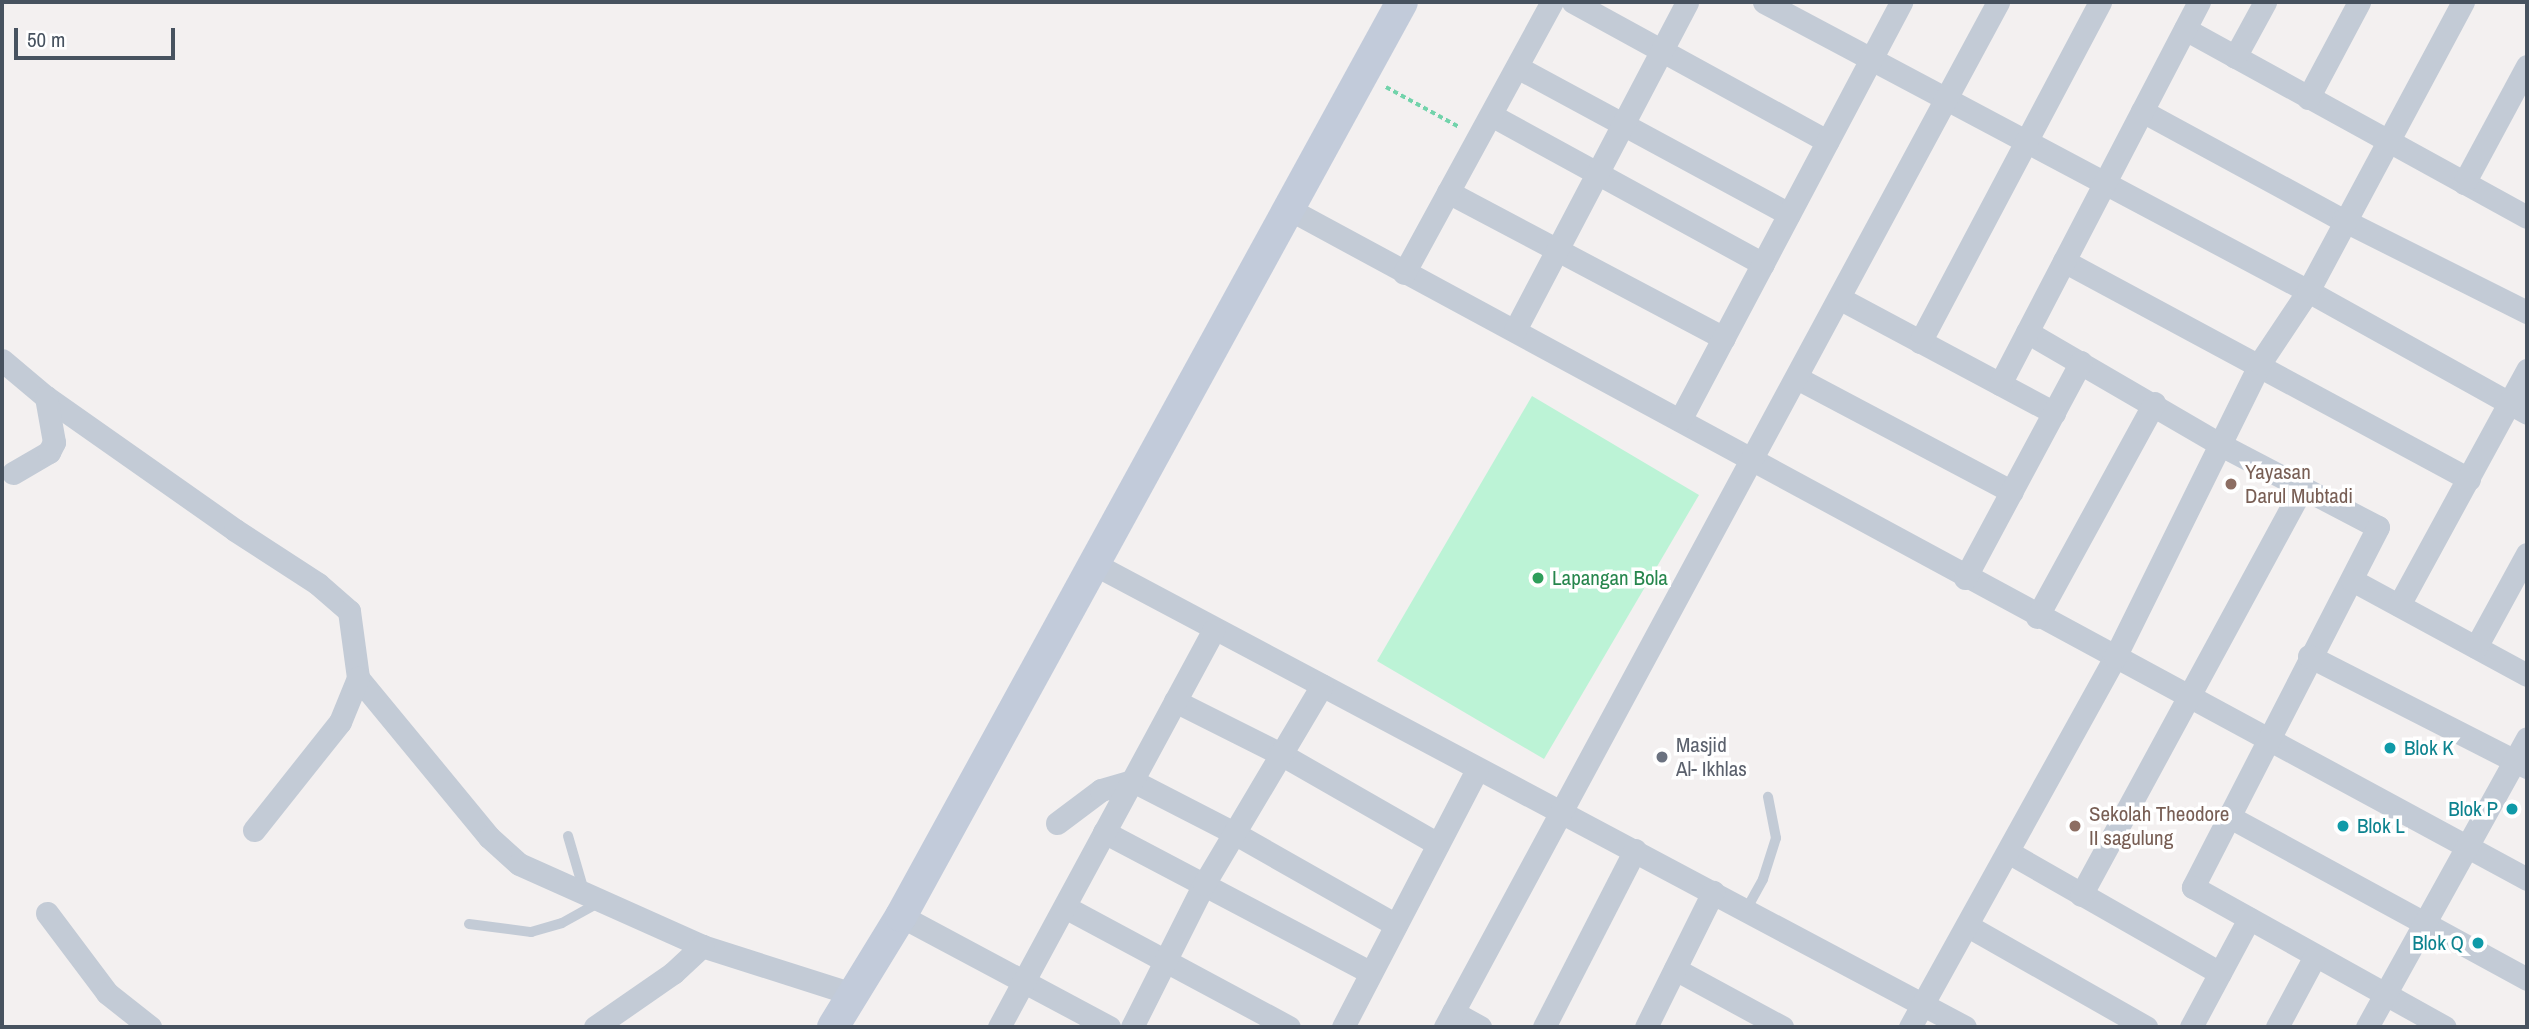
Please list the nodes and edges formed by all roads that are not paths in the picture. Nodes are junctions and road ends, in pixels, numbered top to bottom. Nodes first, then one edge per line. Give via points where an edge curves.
1 (1402, 2) edge
2 (1552, 2) edge
3 (1573, 2) edge
4 (1687, 2) edge
5 (1764, 2) edge
6 (1901, 2) edge
7 (1998, 2) edge
8 (2099, 2) edge
9 (2199, 2) edge
10 (2359, 2) edge
11 (2463, 2) edge
12 (2259, 4) edge
13 (2185, 29) junction
14 (1662, 50) junction
15 (2235, 57) junction
16 (1871, 58) junction
17 (2527, 66) edge
18 (1517, 67) junction
19 (1946, 97) junction
20 (2308, 97) junction
21 (2142, 111) junction
22 (1491, 114) junction
23 (1623, 123) junction
24 (2027, 140) junction
25 (2386, 140) junction
26 (1827, 141) junction
27 (1598, 172) junction
28 (2106, 182) junction
29 (2464, 183) junction
30 (1448, 192) junction
31 (1289, 209) junction
32 (1789, 214) junction
33 (2527, 217) edge
34 (2343, 220) junction
35 (1558, 249) junction
36 (2064, 261) junction
37 (1763, 264) junction
38 (1404, 273) junction
39 (2308, 290) junction
40 (1839, 298) junction
41 (2527, 312) edge
42 (1515, 330) junction
43 (2027, 332) junction
44 (1724, 338) junction
45 (1920, 342) junction
46 (2, 360) edge
47 (2081, 362) junction
48 (2260, 363) junction
49 (2527, 370) edge
50 (1797, 377) junction
51 (2000, 384) junction
52 (47, 397) junction
53 (2154, 403) junction
54 (2517, 409) edge
55 (2054, 413) junction
56 (1680, 420) junction
57 (2221, 445) junction
58 (1753, 460) junction
59 (13, 473) dead end
60 (2469, 479) junction
61 (2303, 486) junction
62 (2012, 492) junction
63 (2527, 554) edge
64 (1096, 565) junction
65 (1965, 578) junction
66 (2352, 580) junction
67 (2399, 605) junction
68 (2037, 617) junction
69 (1214, 630) junction
70 (2476, 647) junction
71 (2309, 656) junction
72 (2115, 657) junction
73 (2527, 674) edge
74 (358, 678) junction
75 (1322, 685) junction
76 (2190, 693) junction
77 (1175, 701) junction
78 (2267, 735) junction
79 (2527, 738) edge
80 (1279, 753) junction
81 (2521, 763) edge
82 (1477, 770) junction
83 (1133, 781) junction
84 (1768, 797) dead end
85 (1562, 811) junction
86 (2228, 816) junction
87 (1057, 823) dead end
88 (254, 830) dead end
89 (1104, 832) junction
90 (1234, 833) junction
91 (568, 836) dead end
92 (1438, 844) junction
93 (2466, 845) junction
94 (1635, 850) junction
95 (2008, 852) junction
96 (2527, 880) edge
97 (1204, 884) junction
98 (1713, 892) junction
99 (2081, 895) junction
100 (592, 900) junction
101 (1065, 907) junction
102 (1745, 910) junction
103 (47, 913) dead end
104 (901, 916) junction
105 (2249, 919) junction
106 (2425, 923) junction
107 (469, 924) dead end
108 (1396, 925) junction
109 (1968, 926) junction
110 (702, 946) junction
111 (2315, 956) junction
112 (1167, 962) junction
113 (1675, 969) junction
114 (1370, 972) junction
115 (2220, 974) junction
116 (2527, 979) edge
117 (1023, 982) junction
118 (852, 994) junction
119 (2385, 994) junction
120 (1923, 1005) junction
121 (1449, 1020) edge
122 (150, 1027) edge
123 (595, 1027) edge
124 (833, 1027) edge
125 (999, 1027) edge
126 (1109, 1027) edge
127 (1132, 1027) edge
128 (1289, 1027) edge
129 (1343, 1027) edge
130 (1480, 1027) edge
131 (1544, 1027) edge
132 (1646, 1027) edge
133 (1782, 1027) edge
134 (1910, 1027) edge
135 (1965, 1027) edge
136 (2146, 1027) edge
137 (2191, 1027) edge
138 (2277, 1027) edge
139 (2367, 1027) edge
140 (2445, 1027) edge

1 - 31 street
2 - 18 street
3 - 14 street
4 - 14 street
5 - 16 street
6 - 16 street
7 - 19 street
8 - 24 street
9 - 13 street
10 - 20 street
11 - 25 street
12 - 15 street
13 - 15 street
13 - 21 street
14 - 23 street
14 - 26 street
15 - 20 street
16 - 19 street
16 - 26 street
17 - 29 street
18 - 22 street
18 - 23 street
19 - 24 street
19 - 40 street
20 - 25 street
21 - 28 street
21 - 34 street
22 - 27 street
22 - 30 street
23 - 27 street
23 - 32 street
24 - 28 street
24 - 45 street
25 - 29 street
25 - 34 street
26 - 32 street
27 - 35 street
27 - 37 street
28 - 36 street
28 - 39 street
29 - 33 street
30 - 35 street
30 - 38 street
31 - 38 street
31 - 64 street
32 - 37 street
34 - 39 street
34 - 41 street
35 - 42 street
35 - 44 street
36 - 43 street
36 - 48 street
37 - 44 street
38 - 42 street
39 - 48 street
39 - 54 street
40 - 45 street
40 - 50 street
42 - 56 street
43 - 47 street
43 - 51 street
44 - 56 street
45 - 51 street
46 - 52 street
47 - 53 street
47 - 55 street
48 - 57 street
48 - 60 street
49 - 54 street
50 - 58 street
50 - 62 street
51 - 55 street
52 - 59 street via 54,442 49,452
52 - 74 street via 349,611
53 - 57 street
53 - 68 street
54 - 60 street
55 - 62 street
56 - 58 street
57 - 61 street
57 - 72 street
58 - 65 street
58 - 85 street
60 - 67 street
61 - 66 street via 2378,527
61 - 76 street
62 - 65 street
63 - 70 street
64 - 69 street
64 - 104 street
65 - 68 street
66 - 67 street
66 - 71 street
67 - 70 street
68 - 72 street
69 - 75 street
69 - 77 street
70 - 73 street
71 - 78 street
71 - 81 street
72 - 76 street
72 - 95 street
74 - 88 street via 340,722
74 - 100 street via 489,837 519,864
75 - 80 street
75 - 82 street
76 - 78 street
76 - 99 street
77 - 80 street
77 - 83 street
78 - 86 street
78 - 93 street
79 - 81 street
80 - 90 street
80 - 92 street
81 - 93 street
82 - 85 street
82 - 92 street
83 - 87 street via 1101,790
83 - 89 street
83 - 90 street
84 - 102 lane via 1776,838 1763,879
85 - 94 street
85 - 121 street
86 - 105 street via 2193,887
86 - 106 street
89 - 97 street
89 - 101 street
90 - 97 street
90 - 108 street
91 - 100 lane
92 - 108 street
93 - 96 street
93 - 106 street
94 - 98 street
94 - 131 street
95 - 99 street
95 - 109 street
97 - 112 street
97 - 114 street
98 - 102 street
98 - 113 street
99 - 115 street
100 - 107 lane via 562,923 531,932
100 - 110 street
101 - 112 street
101 - 117 street
102 - 120 street
103 - 122 street via 107,993
104 - 117 street
104 - 118 street
105 - 111 street
105 - 115 street
106 - 116 street
106 - 119 street
108 - 114 street
109 - 120 street
109 - 136 street
110 - 118 street
110 - 123 street via 673,974
111 - 119 street
111 - 138 street
112 - 127 street
112 - 128 street
113 - 132 street
113 - 133 street
114 - 129 street
115 - 137 street
117 - 125 street
117 - 126 street
118 - 124 street
119 - 139 street
119 - 140 street
120 - 134 street
120 - 135 street
121 - 130 street

